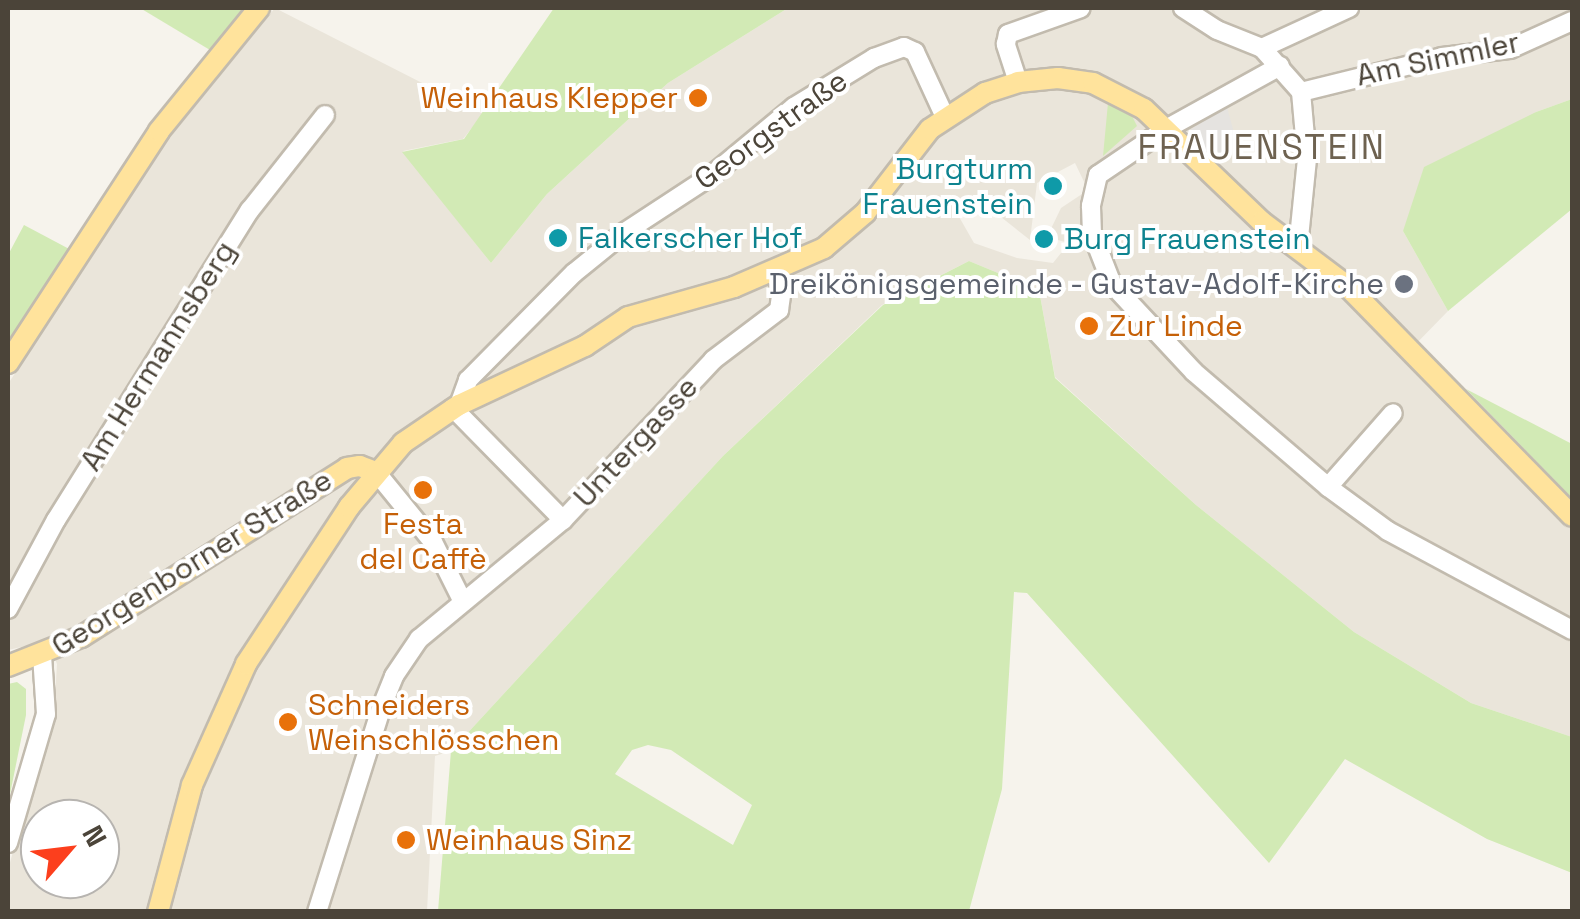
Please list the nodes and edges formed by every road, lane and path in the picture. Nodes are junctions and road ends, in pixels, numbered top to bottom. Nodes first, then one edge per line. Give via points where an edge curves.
1 (259, 8) edge
2 (1081, 8) edge
3 (1183, 8) edge
4 (1207, 8) edge
5 (1350, 8) edge
6 (1572, 21) edge
7 (1230, 35) junction
8 (1262, 48) junction
9 (1280, 66) junction
10 (1018, 82) junction
11 (1302, 92) junction
12 (326, 115) dead end
13 (945, 117) junction
14 (1166, 129) junction
15 (1298, 247) junction
16 (774, 272) junction
17 (8, 362) edge
18 (456, 406) junction
19 (1393, 413) dead end
20 (376, 472) junction
21 (1328, 487) junction
22 (1572, 516) edge
23 (563, 520) junction
24 (463, 602) junction
25 (8, 609) edge
26 (1572, 630) edge
27 (42, 656) junction
28 (8, 666) edge
29 (8, 843) edge
30 (158, 912) edge
31 (317, 912) edge

1 - 17 main road via 159,131
2 - 10 street via 1008,34
3 - 7 street
4 - 7 street
5 - 8 street
6 - 11 street, Am Simmler via 1510,49 1442,56
7 - 8 street
8 - 9 street
9 - 11 street
9 - 14 street
10 - 13 main road
10 - 14 main road via 1058,78 1104,86
11 - 15 street via 1307,159
12 - 25 street, Am Hermannsberg via 250,210 56,520
13 - 16 main road via 853,226
13 - 18 street, Georgstraße via 915,52 904,47 874,58 794,107 574,273 468,380
14 - 15 main road via 1262,222
14 - 21 street via 1098,175 1092,234 1104,269 1124,302 1194,372
15 - 22 main road via 1346,285
16 - 18 main road via 628,318 585,346
16 - 23 street, Untergasse via 782,289 779,310 713,360
18 - 20 main road
18 - 23 street
19 - 21 street
20 - 24 street via 433,542
20 - 27 main road, Georgenborner Straße via 347,468
20 - 30 main road via 246,664 192,786
21 - 26 street via 1388,531
23 - 24 street, Untergasse
24 - 31 street, Untergasse via 419,639 394,676
27 - 28 main road, Georgenborner Straße
27 - 29 street via 46,714

